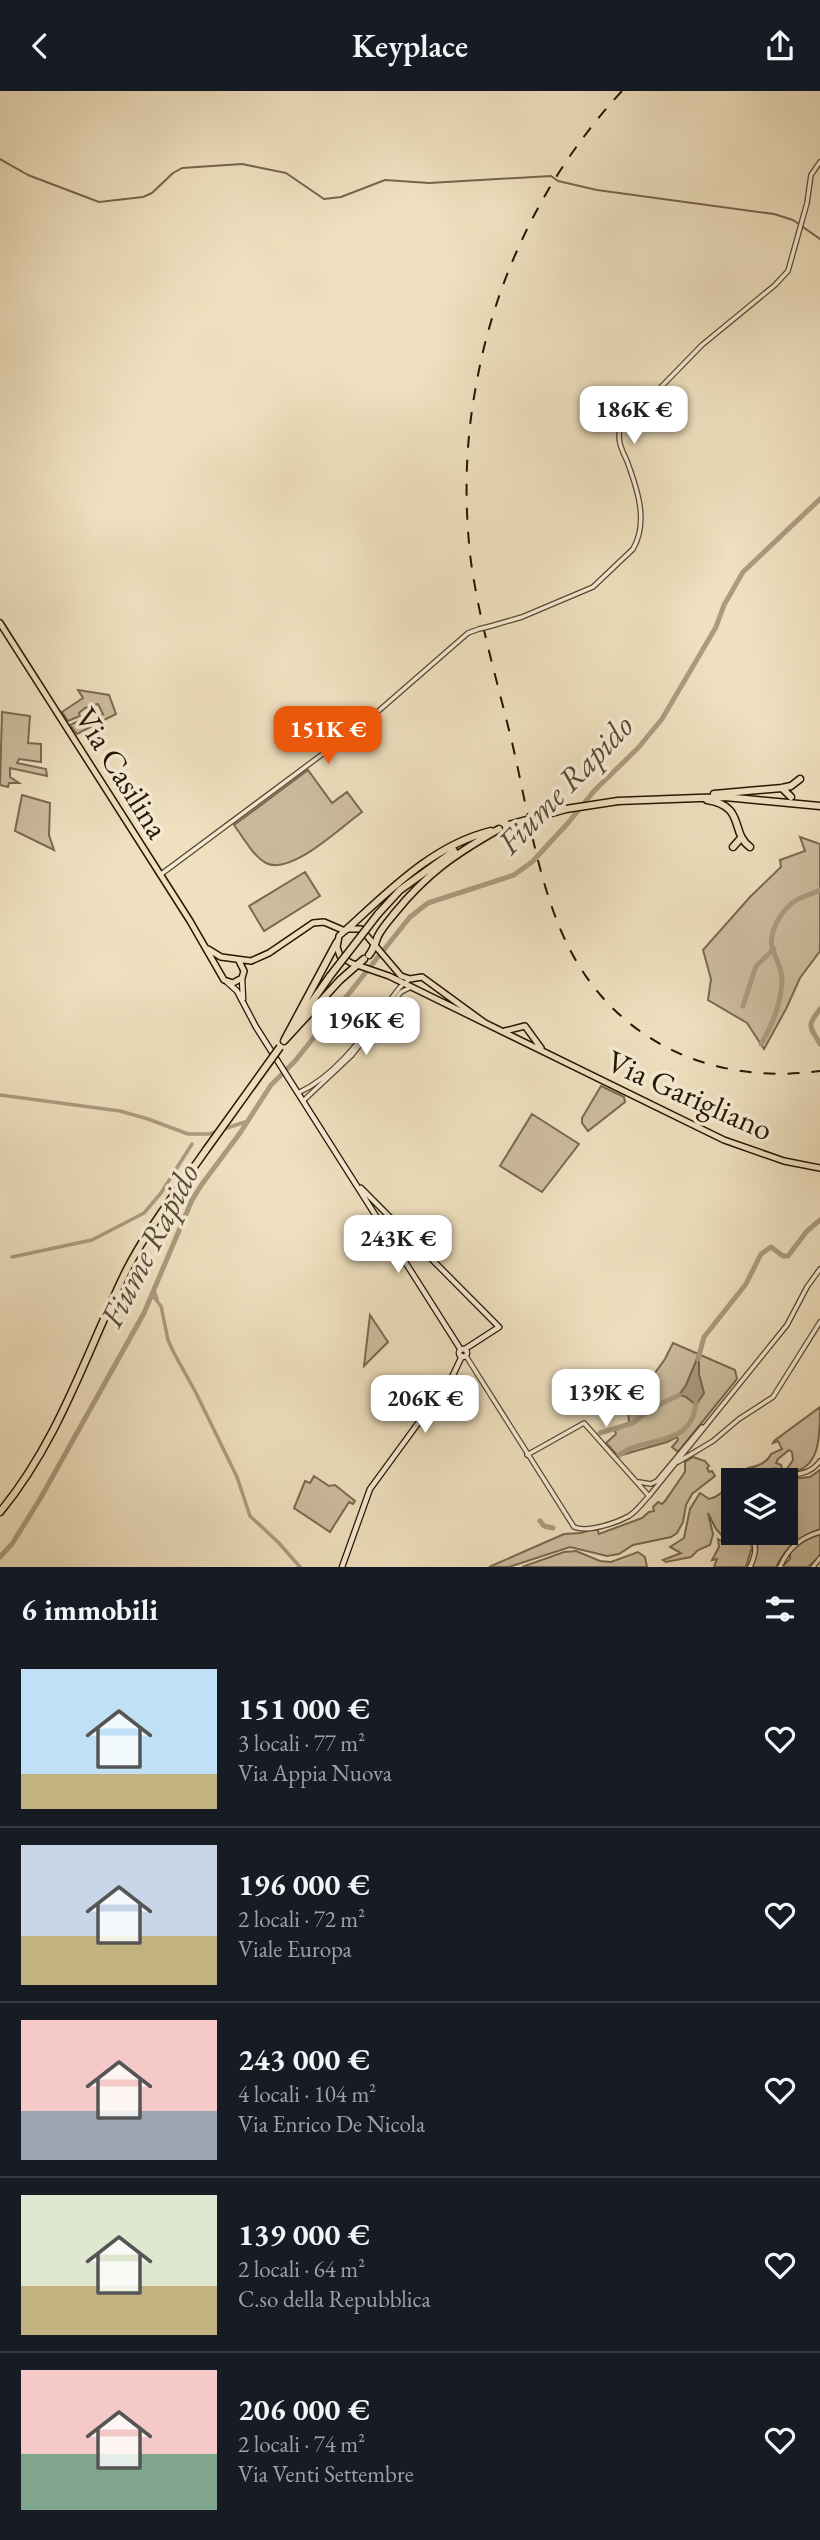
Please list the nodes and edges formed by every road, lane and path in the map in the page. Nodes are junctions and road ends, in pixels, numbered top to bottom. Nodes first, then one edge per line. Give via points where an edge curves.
1 (820, 162) edge
2 (0, 623) edge
3 (800, 779) dead end
4 (782, 788) junction
5 (674, 798) junction
6 (790, 800) junction
7 (820, 806) edge
8 (499, 829) junction
9 (741, 838) junction
10 (733, 847) dead end
11 (750, 847) dead end
12 (160, 875) junction
13 (346, 930) junction
14 (337, 941) junction
15 (374, 945) junction
16 (206, 947) junction
17 (236, 960) junction
18 (255, 961) junction
19 (363, 961) junction
20 (220, 971) junction
21 (244, 971) junction
22 (242, 978) junction
23 (410, 979) junction
24 (425, 979) junction
25 (226, 981) junction
26 (401, 984) junction
27 (411, 987) junction
28 (419, 991) junction
29 (243, 1003) junction
30 (485, 1023) junction
31 (514, 1034) junction
32 (530, 1035) junction
33 (524, 1042) junction
34 (282, 1044) junction
35 (545, 1053) junction
36 (298, 1093) junction
37 (303, 1101) junction
38 (820, 1168) edge
39 (367, 1197) junction
40 (820, 1269) edge
41 (820, 1322) edge
42 (464, 1352) junction
43 (704, 1426) junction
44 (691, 1444) junction
45 (696, 1451) junction
46 (527, 1455) junction
47 (678, 1460) junction
48 (820, 1461) edge
49 (798, 1474) edge
50 (635, 1479) junction
51 (649, 1496) junction
52 (1, 1511) edge
53 (820, 1532) edge
54 (756, 1545) edge
55 (820, 1558) edge
56 (342, 1567) edge
57 (750, 1567) edge
58 (780, 1567) edge
59 (813, 1567) edge

1 - 12 street, bridge via 811,175 792,262 782,278 702,345 620,428 619,442 640,498 633,549 593,587 522,617 468,633 367,721
2 - 12 main road, Via Casilina
3 - 4 highway
4 - 5 highway
4 - 6 highway
5 - 6 highway
5 - 8 highway, bridge via 565,809
5 - 9 highway via 708,800 726,807 739,824
6 - 7 highway
8 - 13 highway via 438,854
8 - 15 highway via 433,872 393,915
8 - 34 highway, bridge via 447,855 400,890
9 - 10 highway
9 - 11 highway
12 - 16 main road, Via Casilina
13 - 14 main road
13 - 15 main road via 361,929
13 - 18 main road via 313,923
14 - 18 main road via 329,926 314,925
14 - 19 main road via 338,952 348,962
14 - 34 highway
15 - 19 highway
15 - 23 main road via 401,976
16 - 17 main road
16 - 20 main road, Via Casilina
17 - 18 main road
17 - 20 main road via 225,961
17 - 21 main road
18 - 21 main road
19 - 26 main road, Via Garigliano
19 - 34 highway
20 - 25 main road, Via Casilina
21 - 22 main road
22 - 25 main road
22 - 29 main road
23 - 24 main road
23 - 26 street
24 - 28 main road via 427,986
24 - 30 main road, Via Garigliano
25 - 29 main road
26 - 27 main road, Via Garigliano
26 - 36 street via 349,1052 320,1080
27 - 28 main road, Via Garigliano
27 - 37 street via 401,992 352,1055
28 - 30 main road, Via Garigliano
29 - 36 main road
30 - 31 main road, Via Garigliano
31 - 32 main road, Via Garigliano via 525,1026
31 - 33 main road, Via Garigliano
32 - 33 main road
32 - 35 main road, Via Garigliano
33 - 35 main road, Via Garigliano
34 - 52 highway, bridge via 137,1249 68,1403 44,1449
35 - 38 main road, Via Garigliano via 724,1140
36 - 37 main road
37 - 39 main road
39 - 42 main road
39 - 42 main road via 499,1327
40 - 43 street via 787,1325
41 - 45 street via 773,1397
42 - 46 street
42 - 56 main road via 453,1375 370,1489
43 - 44 street
43 - 47 street
44 - 45 street
44 - 47 street
45 - 47 street
46 - 50 street via 583,1423
46 - 51 street via 577,1529 629,1516
47 - 50 street via 654,1483
47 - 51 street
48 - 49 street via 807,1473
50 - 51 street
53 - 58 street via 790,1550
54 - 57 street
55 - 59 street

